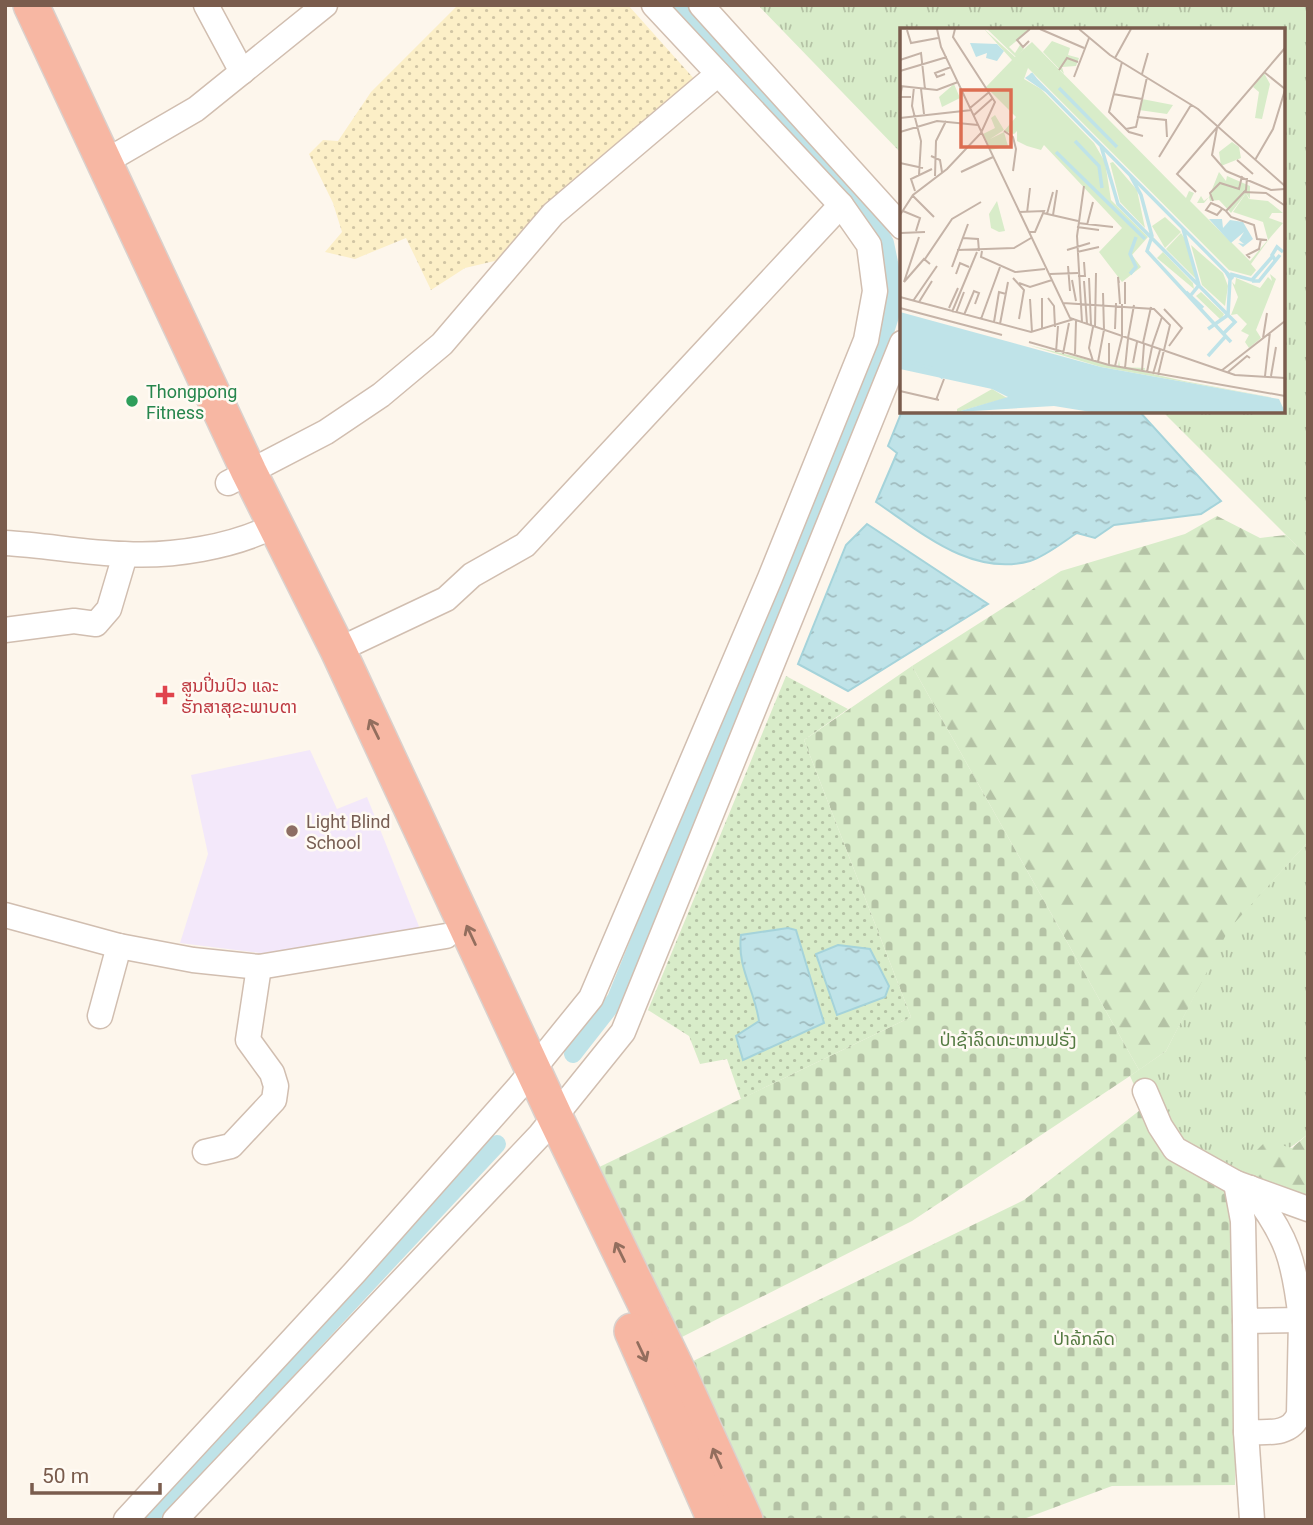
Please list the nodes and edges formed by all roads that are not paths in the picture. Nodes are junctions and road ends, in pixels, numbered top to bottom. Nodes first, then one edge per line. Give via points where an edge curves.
1 (6, 5) edge
2 (31, 5) edge
3 (206, 5) edge
4 (654, 5) edge
5 (701, 5) edge
6 (324, 6) edge
7 (242, 72) junction
8 (718, 74) junction
9 (103, 163) junction
10 (841, 205) junction
11 (900, 226) edge
12 (900, 348) edge
13 (238, 477) junction
14 (266, 530) junction
15 (5, 543) edge
16 (125, 555) junction
17 (5, 630) edge
18 (338, 650) junction
19 (5, 915) edge
20 (446, 936) junction
21 (120, 946) junction
22 (259, 967) junction
23 (100, 1016) dead end
24 (526, 1079) junction
25 (1145, 1091) dead end
26 (547, 1126) junction
27 (205, 1152) dead end
28 (1243, 1185) junction
29 (1308, 1209) edge
30 (1301, 1320) junction
31 (1245, 1321) junction
32 (1246, 1433) junction
33 (126, 1520) edge
34 (174, 1520) edge
35 (715, 1520) edge
36 (745, 1520) edge
37 (1252, 1520) edge

1 - 13 highway
2 - 9 highway
3 - 7 street
4 - 8 street
5 - 11 street
6 - 7 street
7 - 9 street via 196,109
8 - 10 street
8 - 13 street via 553,214 442,344 381,395 326,432
9 - 13 highway
10 - 18 street via 525,545 472,575 446,598
10 - 24 street via 869,245 875,291 866,340 591,998
12 - 26 street via 623,1032
13 - 14 highway
14 - 16 street via 181,551
14 - 18 highway
14 - 20 highway
15 - 16 street
16 - 17 street via 109,609 96,624 74,621
24 -> 18 highway
19 - 21 street
20 - 22 street
20 - 24 highway
21 - 22 street
21 - 23 street
22 - 27 street via 248,1040 272,1073 274,1100 230,1146
24 - 26 highway
24 - 33 street
25 - 28 street via 1175,1149
26 - 34 street
26 -> 35 highway
36 -> 26 highway via 675,1364
28 - 29 street
28 - 30 street via 1273,1217 1293,1259
28 - 31 street
30 - 31 street
30 - 32 street via 1295,1424 1290,1429
31 - 32 street
32 - 37 street

